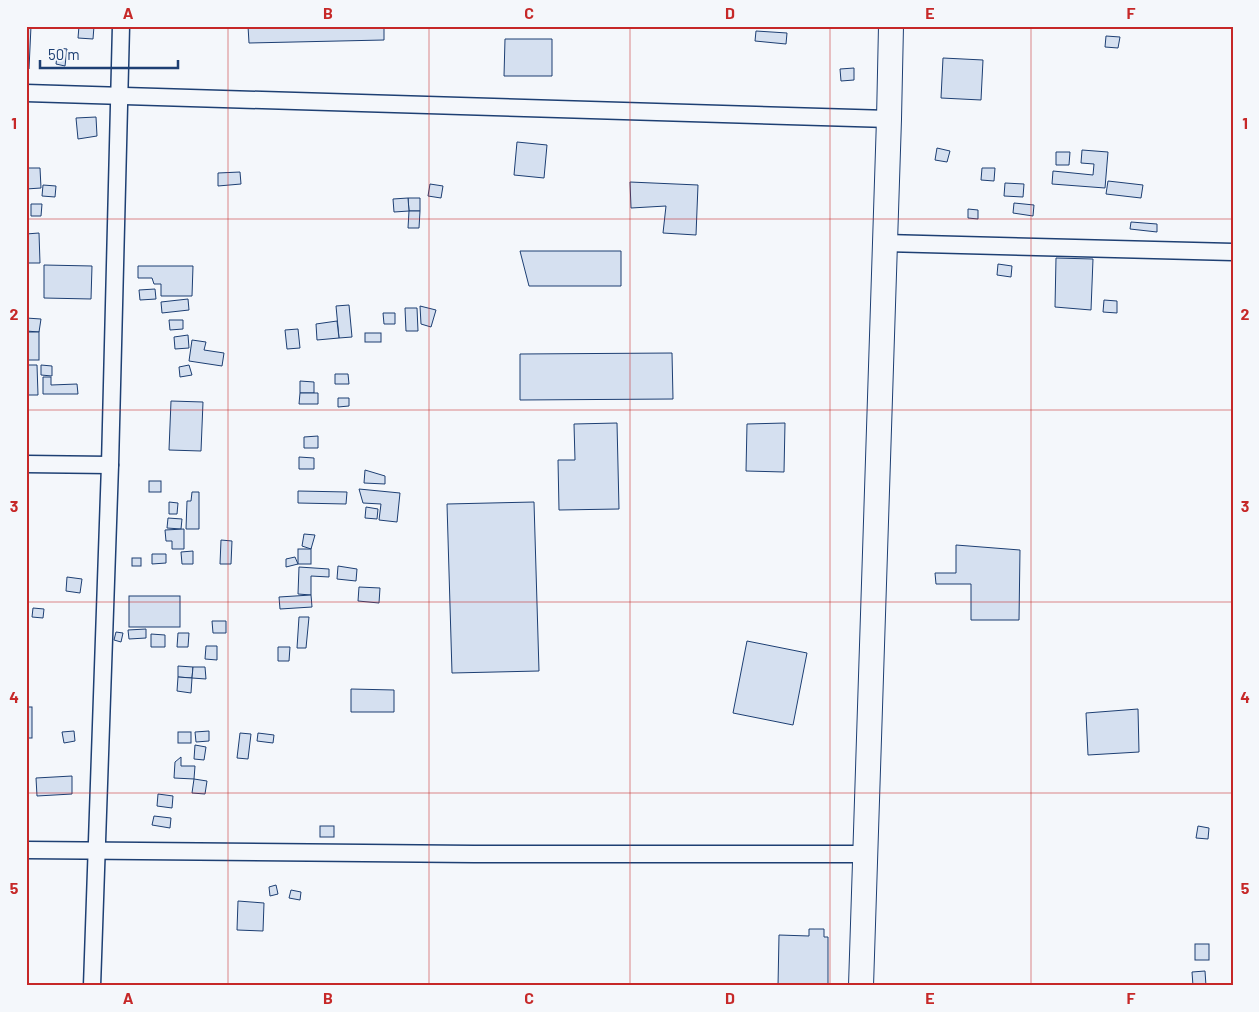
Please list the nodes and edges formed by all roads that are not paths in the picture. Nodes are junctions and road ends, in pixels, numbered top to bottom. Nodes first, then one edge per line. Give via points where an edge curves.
1 (121, 26) edge
2 (891, 26) edge
3 (26, 93) edge
4 (119, 96) junction
5 (889, 118) junction
6 (886, 243) junction
7 (1233, 252) edge
8 (26, 464) edge
9 (110, 465) junction
10 (26, 850) edge
11 (97, 850) junction
12 (866, 854) junction
13 (92, 986) edge
14 (861, 986) edge

1 - 4 street
2 - 5 street
3 - 4 street
4 - 5 street
4 - 9 street
5 - 6 street
6 - 7 street
6 - 12 street
8 - 9 street
9 - 11 street
10 - 11 street
11 - 12 street
11 - 13 street
12 - 14 street

